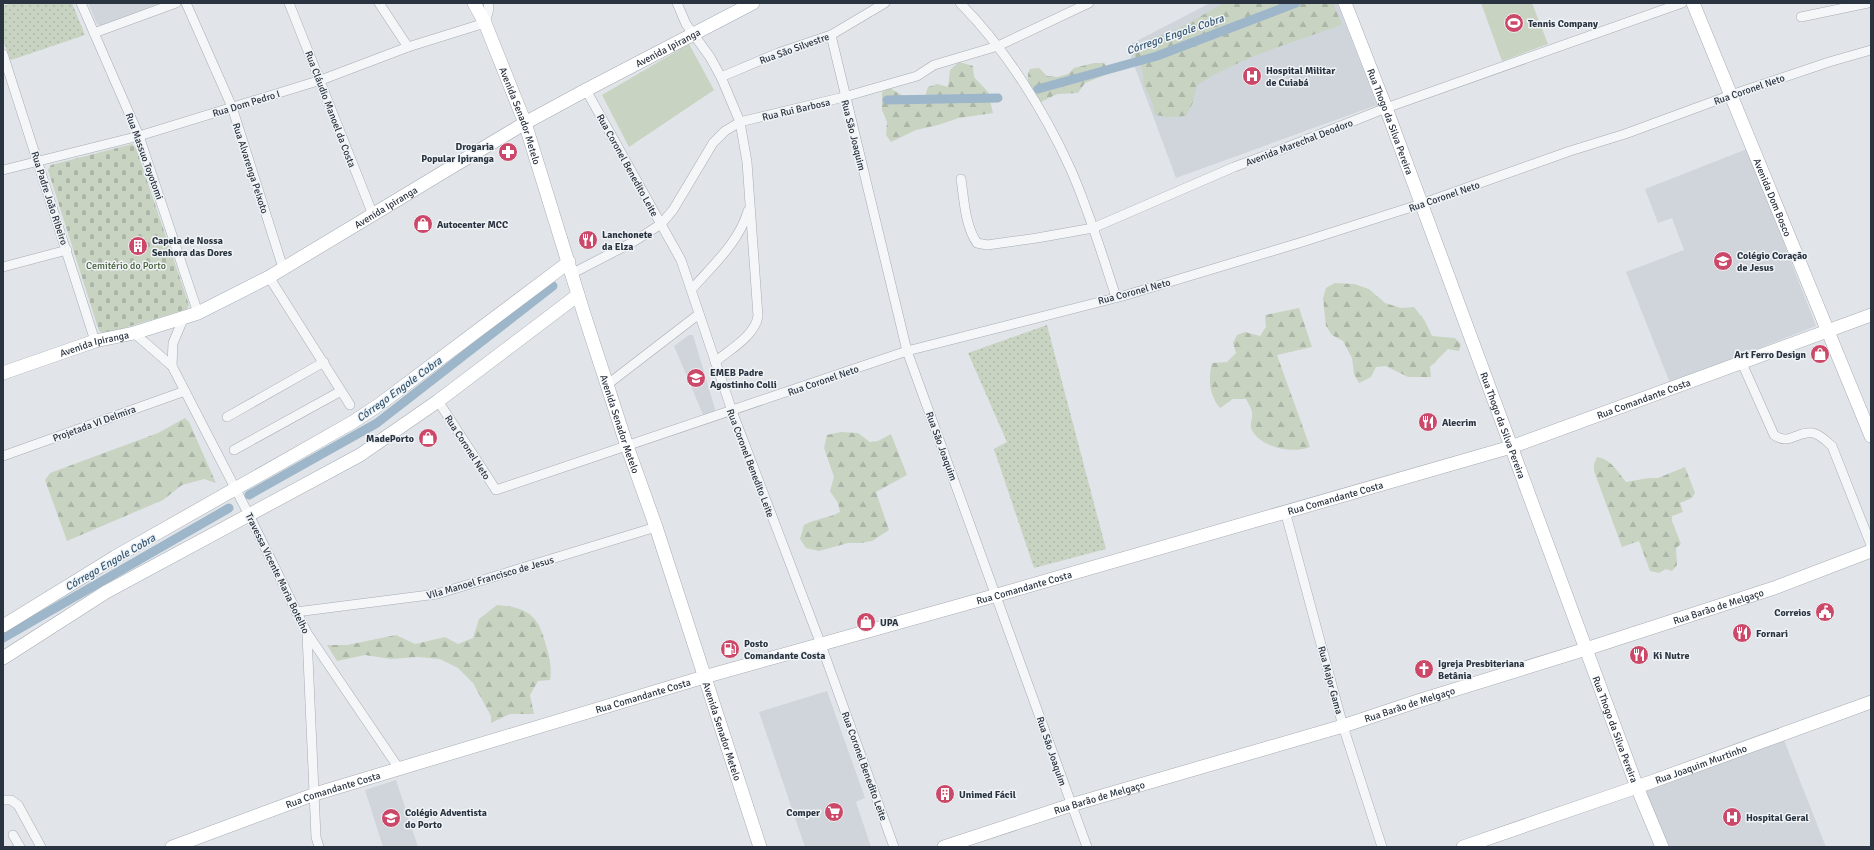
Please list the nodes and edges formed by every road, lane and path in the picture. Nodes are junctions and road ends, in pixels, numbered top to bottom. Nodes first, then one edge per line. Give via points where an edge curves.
1 (81, 3) edge
2 (176, 3) edge
3 (186, 3) edge
4 (289, 3) edge
5 (379, 3) edge
6 (474, 3) edge
7 (488, 3) edge
8 (677, 3) edge
9 (753, 3) edge
10 (885, 3) edge
11 (960, 3) edge
12 (1089, 3) edge
13 (1345, 3) edge
14 (1682, 3) edge
15 (1693, 3) edge
16 (1868, 3) edge
17 (1801, 17) dead end
18 (485, 23) junction
19 (94, 32) junction
20 (694, 34) junction
21 (831, 35) junction
22 (998, 46) junction
23 (408, 47) junction
24 (1871, 50) edge
25 (3, 54) edge
26 (722, 77) junction
27 (321, 80) junction
28 (586, 90) junction
29 (1731, 94) junction
30 (844, 97) junction
31 (232, 107) junction
32 (1386, 108) junction
33 (740, 122) junction
34 (525, 123) junction
35 (139, 136) junction
36 (38, 161) junction
37 (3, 170) edge
38 (961, 179) dead end
39 (1421, 204) junction
40 (749, 206) junction
41 (373, 215) junction
42 (661, 224) junction
43 (1093, 228) junction
44 (67, 250) junction
45 (3, 267) edge
46 (571, 267) junction
47 (284, 268) junction
48 (270, 278) junction
49 (692, 290) junction
50 (578, 294) junction
51 (1116, 297) junction
52 (198, 313) junction
53 (699, 314) junction
54 (1871, 315) edge
55 (184, 317) junction
56 (1828, 330) junction
57 (134, 333) junction
58 (95, 341) junction
59 (907, 351) junction
60 (324, 362) junction
61 (714, 362) junction
62 (1741, 362) junction
63 (172, 366) junction
64 (3, 373) edge
65 (608, 384) junction
66 (185, 390) junction
67 (341, 391) junction
68 (438, 401) junction
69 (350, 406) dead end
70 (732, 411) junction
71 (227, 417) dead end
72 (1871, 436) edge
73 (627, 446) junction
74 (1511, 447) junction
75 (234, 450) dead end
76 (3, 456) edge
77 (235, 488) junction
78 (1285, 511) junction
79 (249, 515) junction
80 (656, 527) junction
81 (1871, 545) edge
82 (1871, 551) edge
83 (997, 595) junction
84 (296, 612) junction
85 (3, 626) edge
86 (307, 633) junction
87 (821, 645) junction
88 (1586, 649) junction
89 (3, 658) edge
90 (704, 677) junction
91 (1871, 702) edge
92 (1343, 726) junction
93 (400, 770) junction
94 (1637, 787) junction
95 (315, 794) junction
96 (3, 800) edge
97 (1071, 805) junction
98 (13, 835) dead end
99 (20, 847) edge
100 (40, 847) edge
101 (172, 847) edge
102 (319, 847) edge
103 (760, 847) edge
104 (894, 847) edge
105 (944, 847) edge
106 (1087, 847) edge
107 (1382, 847) edge
108 (1463, 847) edge
109 (1662, 847) edge

1 - 19 street, Rua Massuo Toyotomi
2 - 19 street
3 - 31 street, Rua Alvarenga Peixoto
4 - 27 street, Rua Cláudio Manoel da Costa
5 - 23 street
6 - 18 street, Avenida Senador Metelo
7 - 18 street
8 - 20 street via 682,18
9 - 20 street, Avenida Ipiranga
10 - 21 street, Rua São Silvestre
11 - 22 street
12 - 22 street, Rua Rui Barbosa
13 - 32 street, Rua Thogo da Silva Pereira
14 - 32 street, Avenida Marechal Deodoro
15 - 29 street, Avenida Dom Bosco
16 - 17 street
18 - 23 street, Rua Dom Pedro I
18 - 34 street, Avenida Senador Metelo
19 - 35 street, Rua Massuo Toyotomi
20 - 26 street
20 - 28 street, Avenida Ipiranga
21 - 26 street, Rua São Silvestre via 765,58
21 - 30 street, Rua São Joaquim
22 - 30 street, Rua Rui Barbosa via 934,65 917,76
22 - 43 street via 1047,124 1071,170
23 - 27 street, Rua Dom Pedro I
24 - 29 street, Rua Coronel Neto
25 - 36 street, Rua Padre João Ribeiro
26 - 33 street
27 - 31 street, Rua Dom Pedro I
27 - 41 street, Rua Cláudio Manoel da Costa
28 - 34 street, Avenida Ipiranga
28 - 42 street, Rua Coronel Benedito Leite
29 - 39 street, Rua Coronel Neto via 1625,134
29 - 56 street, Avenida Dom Bosco
30 - 33 street, Rua Rui Barbosa
30 - 59 street, Rua São Joaquim
31 - 35 street, Rua Dom Pedro I
31 - 47 street, Rua Alvarenga Peixoto
32 - 39 street, Rua Thogo da Silva Pereira
32 - 43 street, Avenida Marechal Deodoro via 1234,167
33 - 40 street via 747,162
33 - 42 street, Rua Rui Barbosa via 713,143
34 - 41 street, Avenida Ipiranga
34 - 46 street, Avenida Senador Metelo
35 - 36 street, Rua Dom Pedro I
35 - 52 street, Rua Massuo Toyotomi
36 - 37 street, Rua Dom Pedro I
36 - 44 street, Rua Padre João Ribeiro
38 - 43 street, Avenida Marechal Deodoro via 969,225 977,244 1009,242
39 - 51 street, Rua Coronel Neto
39 - 74 street, Rua Thogo da Silva Pereira
40 - 49 street via 744,224 733,242
40 - 61 street via 757,322 749,333
41 - 47 street, Avenida Ipiranga
42 - 46 street, Rua Rui Barbosa via 633,242
42 - 49 street, Rua Coronel Benedito Leite via 681,260
43 - 51 street
44 - 45 street
44 - 58 street, Rua Padre João Ribeiro
46 - 50 street, Avenida Senador Metelo
46 - 77 street via 353,422
47 - 48 street, Avenida Ipiranga
48 - 52 street, Avenida Ipiranga
48 - 60 street
49 - 53 street, Rua Coronel Benedito Leite
50 - 65 street, Avenida Senador Metelo
50 - 68 street
51 - 59 street, Rua Coronel Neto
52 - 55 street, Avenida Ipiranga
53 - 61 street, Rua Coronel Benedito Leite
53 - 65 street
54 - 56 street, Rua Comandante Costa
55 - 57 street, Avenida Ipiranga
55 - 63 street via 173,343
56 - 62 street, Rua Comandante Costa
56 - 72 street, Avenida Dom Bosco
57 - 58 street, Avenida Ipiranga
57 - 63 street, Travessa Vicente Maria Botelho
58 - 64 street, Avenida Ipiranga
59 - 70 street, Rua Coronel Neto
59 - 83 street, Rua São Joaquim
60 - 67 street
60 - 71 street
61 - 70 street, Rua Coronel Benedito Leite
62 - 74 street, Rua Comandante Costa
62 - 81 street via 1774,435 1785,440 1812,433 1822,437 1832,446
63 - 66 street, Travessa Vicente Maria Botelho
65 - 73 street, Avenida Senador Metelo
66 - 76 street, Projetada VI Delmira
66 - 77 street, Travessa Vicente Maria Botelho
67 - 69 street
67 - 75 street
68 - 73 street, Rua Coronel Neto via 496,490
68 - 79 street via 360,455
70 - 73 street, Rua Coronel Neto
70 - 87 street, Rua Coronel Benedito Leite
73 - 80 street, Avenida Senador Metelo
74 - 78 street, Rua Comandante Costa
74 - 88 street, Rua Thogo da Silva Pereira
77 - 79 street, Travessa Vicente Maria Botelho
77 - 85 street via 115,557
78 - 83 street, Rua Comandante Costa
78 - 92 street, Rua Major Gama
79 - 84 street, Travessa Vicente Maria Botelho
79 - 89 street via 106,592
80 - 84 street, Vila Manoel Francisco de Jesus via 437,594
80 - 90 street, Avenida Senador Metelo
82 - 88 street, Rua Barão de Melgaço via 1774,588
83 - 87 street, Rua Comandante Costa
83 - 97 street, Rua São Joaquim
84 - 86 street, Travessa Vicente Maria Botelho
86 - 93 street, Travessa Vicente Maria Botelho
86 - 95 street
87 - 90 street, Rua Comandante Costa
87 - 104 street, Rua Coronel Benedito Leite
88 - 92 street, Rua Barão de Melgaço
88 - 94 street, Rua Thogo da Silva Pereira
90 - 93 street, Rua Comandante Costa
90 - 103 street, Avenida Senador Metelo
91 - 94 street, Rua Joaquim Murtinho
92 - 97 street, Rua Barão de Melgaço
92 - 107 street, Rua Major Gama
93 - 95 street, Rua Comandante Costa
94 - 108 street, Rua Joaquim Murtinho
94 - 109 street, Rua Thogo da Silva Pereira
95 - 101 street, Rua Comandante Costa
95 - 102 street via 316,837
96 - 100 street via 11,800 18,805
97 - 105 street, Rua Barão de Melgaço
97 - 106 street, Rua São Joaquim
98 - 99 street

